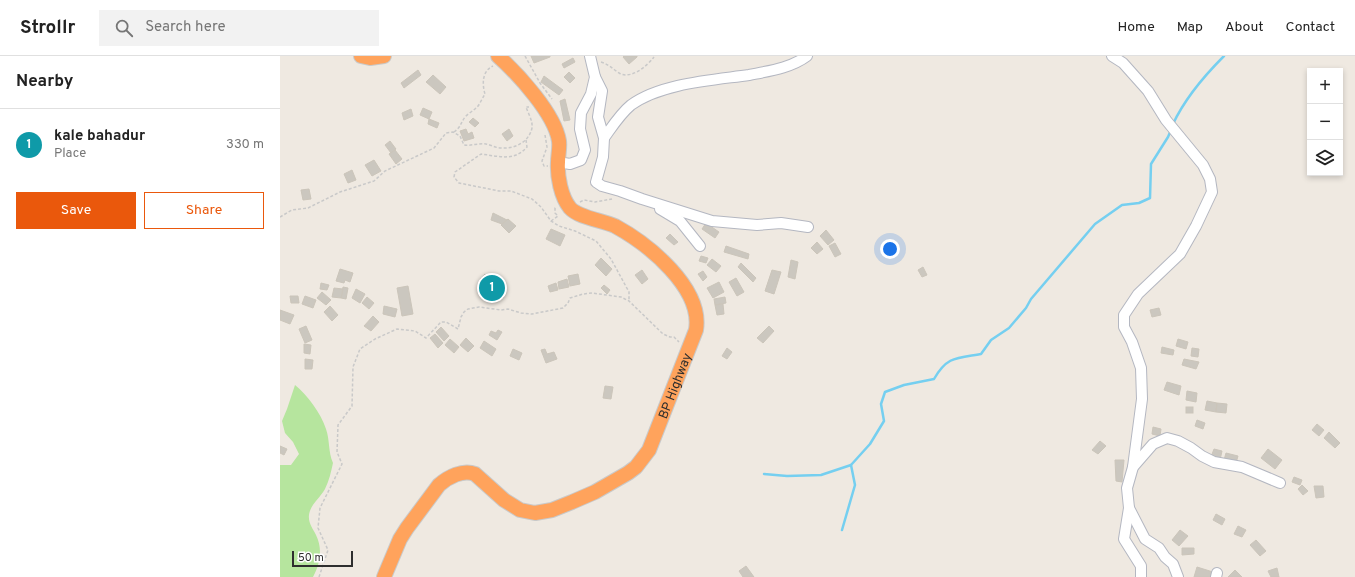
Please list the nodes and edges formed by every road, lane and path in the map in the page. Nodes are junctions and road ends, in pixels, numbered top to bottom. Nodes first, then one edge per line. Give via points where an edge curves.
1 (361, 56) edge
2 (384, 56) edge
3 (590, 56) edge
4 (807, 56) edge
5 (1112, 56) edge
6 (654, 57) dead end
7 (501, 58) edge
8 (594, 74) junction
9 (531, 108) dead end
10 (544, 130) dead end
11 (453, 132) junction
12 (604, 138) junction
13 (526, 140) junction
14 (558, 165) junction
15 (618, 194) junction
16 (571, 209) junction
17 (280, 217) edge
18 (808, 227) dead end
19 (700, 246) dead end
20 (629, 301) junction
21 (691, 346) junction
22 (1133, 467) junction
23 (1280, 483) dead end
24 (1129, 508) junction
25 (319, 577) edge
26 (384, 577) edge
27 (1141, 577) edge
28 (1178, 577) edge

1 - 2 highway
3 - 8 street
4 - 12 street via 773,71 656,92 632,105
5 - 22 street via 1148,90 1166,120 1203,166 1210,179 1212,192 1180,254 1138,294 1124,315 1124,327 1141,368 1142,399
6 - 8 path via 643,68 629,75 621,74 601,61
7 - 11 path via 498,66 489,68 485,73 485,94 476,108
7 - 14 highway via 540,101 556,128 559,141
8 - 12 street via 602,91 598,117
8 - 14 street via 591,94 581,113 580,129 585,150 581,160
9 - 13 path via 526,107 532,128
10 - 14 path via 547,147 542,161 544,166
11 - 13 path via 460,136 464,145 471,146 485,144 501,148 516,146
11 - 17 path via 446,133 434,148 385,171 374,181 340,192 308,208 292,210
12 - 15 street via 603,157 596,182
13 - 20 path via 527,147 522,153 513,157 481,154 455,172 454,177 459,183 511,191 532,199 551,222 596,241 611,259 629,292
14 - 16 highway via 565,201
15 - 16 path via 595,202 584,200
15 - 18 street via 712,221 757,225 782,223
15 - 19 street via 663,211 680,221
16 - 21 highway, BP Highway via 620,229 635,238 672,270 687,290 697,313 698,321
20 - 21 path via 663,334
20 - 25 path via 621,297 592,293 570,298 564,308 532,314 479,307 464,312 458,329 441,322 426,338 415,331 397,328 360,349 353,367 352,406 338,425 337,452 342,464 320,508 318,528 328,550
21 - 26 highway, BP Highway via 649,450 636,467 595,492 552,510 535,513 520,510 504,500 471,472 454,475 439,485 407,528
22 - 23 street via 1153,444 1167,438 1178,440 1214,462 1242,467
22 - 24 street via 1128,488
24 - 27 street via 1124,539 1141,566
24 - 28 street via 1146,539 1159,548 1173,564

